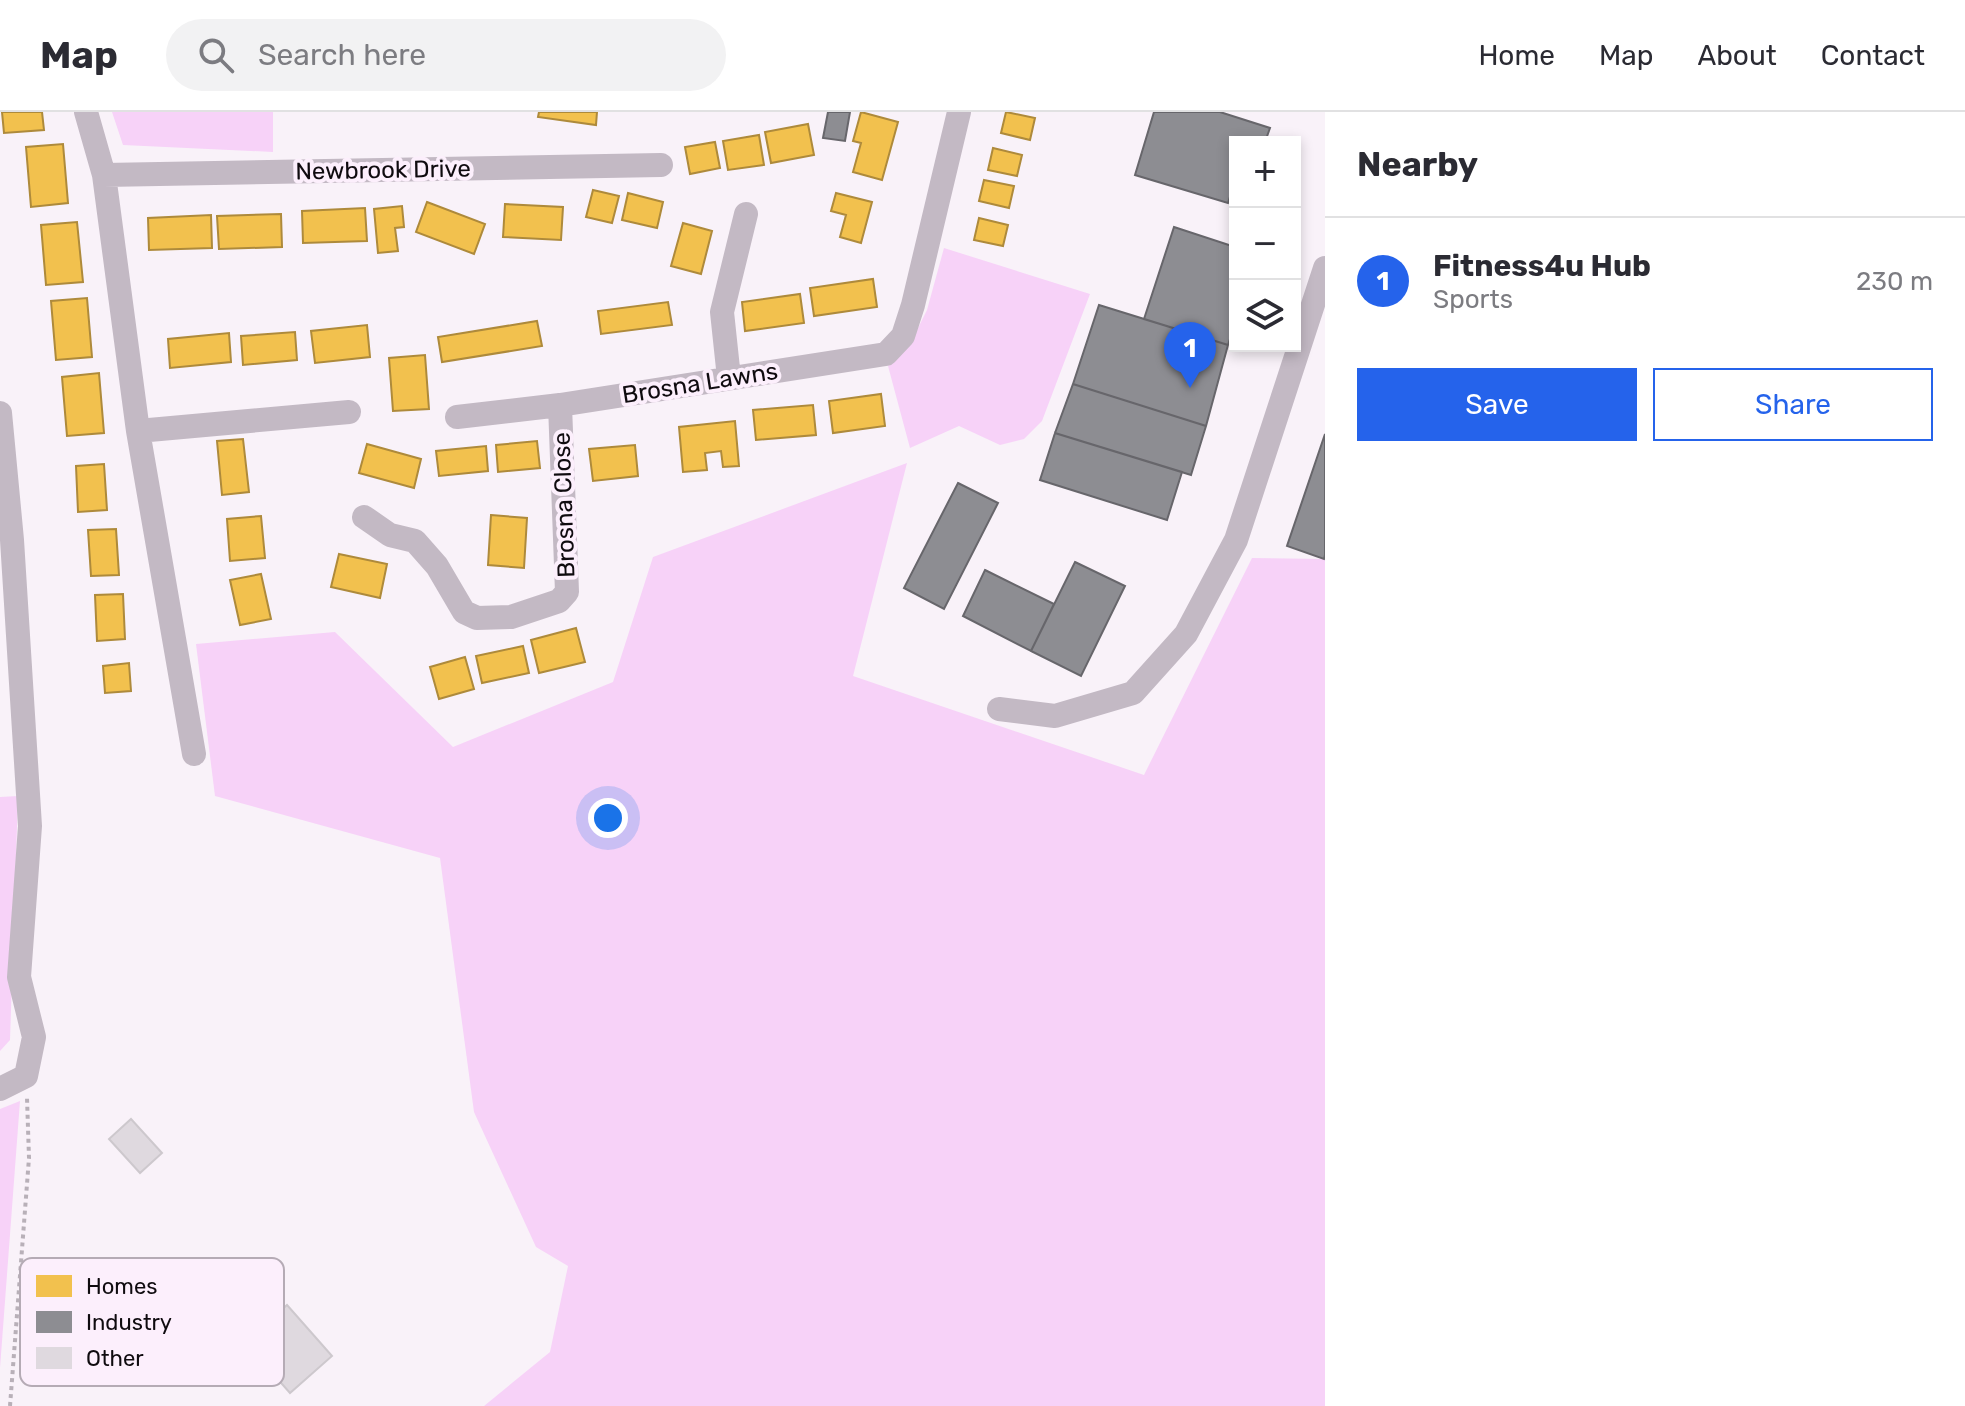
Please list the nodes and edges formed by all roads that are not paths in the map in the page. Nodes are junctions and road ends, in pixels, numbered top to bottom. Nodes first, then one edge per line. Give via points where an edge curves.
1 (86, 112) edge
2 (959, 112) edge
3 (661, 165) dead end
4 (104, 175) junction
5 (746, 214) dead end
6 (1325, 268) edge
7 (729, 378) junction
8 (560, 405) junction
9 (349, 412) dead end
10 (0, 413) edge
11 (457, 417) dead end
12 (138, 431) junction
13 (364, 517) dead end
14 (999, 709) dead end
15 (194, 754) dead end
16 (0, 1089) edge

1 - 4 street
2 - 7 street, Brosna Lawns via 903,336 886,354
3 - 4 street, Newbrook Drive
4 - 12 street
5 - 7 street via 722,312
6 - 14 street via 1236,540 1186,634 1133,693 1055,716
7 - 8 street, Brosna Lawns
8 - 11 street, Brosna Lawns
8 - 13 street, Brosna Close via 567,592 559,601 511,617 477,618 464,612 415,541 390,535
9 - 12 street
10 - 16 street via 30,826 19,977 34,1037 26,1076
12 - 15 street

